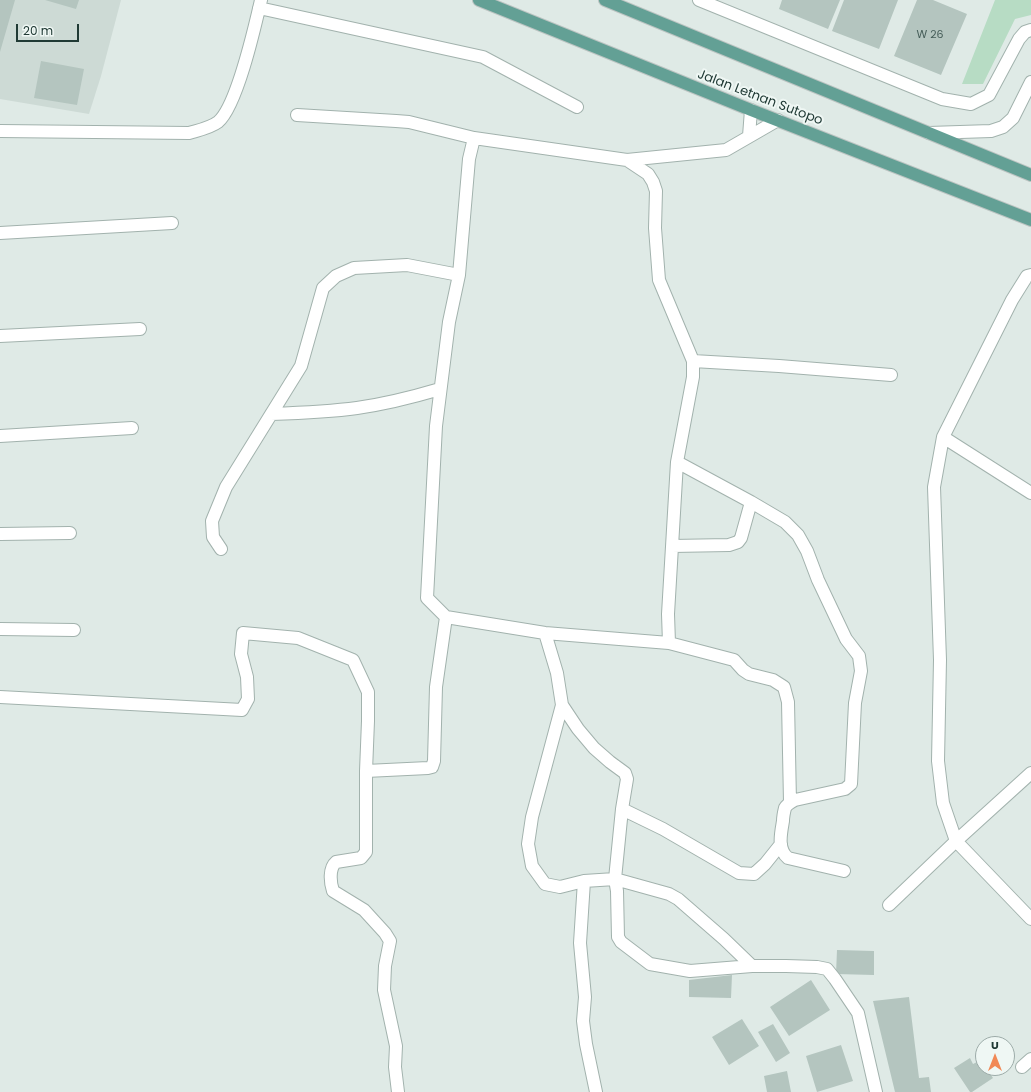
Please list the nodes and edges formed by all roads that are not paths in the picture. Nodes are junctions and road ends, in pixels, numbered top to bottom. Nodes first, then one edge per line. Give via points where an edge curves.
1 (479, 0) edge
2 (605, 0) edge
3 (699, 0) edge
4 (260, 4) edge
5 (1031, 30) edge
6 (1031, 82) edge
7 (576, 107) dead end
8 (751, 110) junction
9 (297, 115) dead end
10 (778, 120) junction
11 (0, 131) edge
12 (929, 133) junction
13 (749, 136) junction
14 (474, 138) junction
15 (627, 160) junction
16 (1031, 175) edge
17 (1031, 220) edge
18 (172, 223) dead end
19 (0, 233) edge
20 (459, 275) junction
21 (1031, 275) edge
22 (140, 329) dead end
23 (0, 336) edge
24 (693, 361) junction
25 (892, 375) dead end
26 (440, 389) junction
27 (271, 414) junction
28 (132, 428) dead end
29 (0, 436) edge
30 (943, 437) junction
31 (677, 462) junction
32 (1031, 493) edge
33 (751, 502) junction
34 (70, 533) dead end
35 (0, 534) edge
36 (672, 546) junction
37 (221, 549) dead end
38 (446, 617) junction
39 (0, 629) edge
40 (74, 630) dead end
41 (545, 634) junction
42 (669, 643) junction
43 (0, 697) edge
44 (562, 705) junction
45 (366, 771) junction
46 (1031, 773) edge
47 (790, 802) junction
48 (622, 809) junction
49 (956, 840) junction
50 (780, 844) junction
51 (844, 871) dead end
52 (615, 879) junction
53 (584, 881) junction
54 (889, 905) dead end
55 (1031, 919) edge
56 (752, 966) junction
57 (398, 1092) edge
58 (596, 1092) edge
59 (876, 1092) edge

1 - 8 main road, Jalan Letnan Sutopo
2 - 12 main road
3 - 5 street via 942,99 971,104 989,95 1018,39
4 - 7 street via 483,57
4 - 11 street via 237,86 226,112 211,126 189,133
6 - 12 street via 1013,118 1003,127 991,130
8 - 10 main road, Jalan Letnan Sutopo
8 - 13 street
9 - 14 street via 396,121
10 - 13 street
10 - 17 main road, Jalan Letnan Sutopo
12 - 16 main road
13 - 15 street via 726,150
14 - 15 street
14 - 20 street via 469,159
15 - 24 street via 648,174 656,191 655,228 659,280
18 - 19 street
20 - 26 street via 449,322
20 - 27 street via 408,265 354,268 336,276 323,288 301,366
21 - 30 street via 1027,276 1012,300
22 - 23 street
24 - 25 street
24 - 31 street via 693,377
26 - 27 street via 358,408
26 - 38 street via 427,598
27 - 37 street via 226,487 212,521 213,537
28 - 29 street
30 - 32 street
30 - 49 street via 934,487 940,660 938,761 943,803
31 - 33 street
31 - 36 street
33 - 36 street via 738,542 730,545
33 - 47 street via 785,522 798,535 846,639 859,656 861,671 855,703 851,784 845,789
34 - 35 street
36 - 42 street
38 - 41 street
38 - 45 street via 436,687 432,767
39 - 40 street
41 - 42 street
41 - 44 street via 557,673
42 - 47 street via 734,660 749,674 773,680 784,687 788,702
43 - 45 street via 242,710 248,699 247,677 241,654 243,634 298,638 353,660 368,692
44 - 48 street via 594,748 625,773 627,779
44 - 53 street via 532,817 528,844 532,866 545,884 560,887
45 - 57 street via 366,852 361,858 336,862 330,881 333,891 364,910 390,941 384,990 396,1046 394,1067
46 - 49 street
47 - 50 street via 785,808
48 - 50 street via 663,829 739,873 754,874
48 - 52 street
49 - 54 street
49 - 55 street
50 - 51 street via 788,858
52 - 53 street
52 - 56 street via 669,894 678,899
52 - 56 street via 618,891 618,937 650,964 690,971
53 - 58 street via 580,943 585,996 583,1021
56 - 59 street via 809,966 827,969 858,1013

